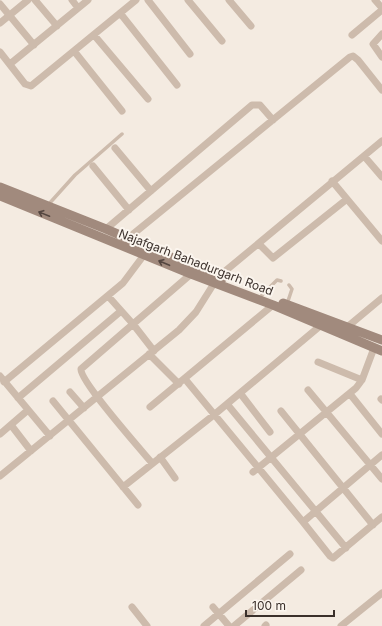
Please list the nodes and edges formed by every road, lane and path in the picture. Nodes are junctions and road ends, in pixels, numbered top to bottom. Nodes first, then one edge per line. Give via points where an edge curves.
1 (28, 0) edge
2 (36, 0) edge
3 (72, 0) edge
4 (88, 0) edge
5 (136, 0) edge
6 (148, 0) edge
7 (188, 0) edge
8 (229, 0) edge
9 (375, 0) edge
10 (0, 4) edge
11 (78, 8) junction
12 (382, 9) edge
13 (120, 13) junction
14 (9, 16) junction
15 (0, 23) edge
16 (57, 26) junction
17 (251, 26) dead end
18 (382, 34) edge
19 (94, 35) junction
20 (352, 35) dead end
21 (222, 41) dead end
22 (34, 45) junction
23 (74, 51) junction
24 (0, 52) edge
25 (190, 54) dead end
26 (382, 57) edge
27 (10, 64) junction
28 (177, 85) dead end
29 (382, 90) edge
30 (148, 99) dead end
31 (122, 111) dead end
32 (273, 120) junction
33 (122, 134) dead end
34 (382, 142) edge
35 (115, 148) dead end
36 (364, 156) junction
37 (93, 166) dead end
38 (382, 178) edge
39 (332, 181) junction
40 (0, 187) edge
41 (151, 191) junction
42 (0, 196) edge
43 (347, 199) junction
44 (47, 206) junction
45 (129, 210) junction
46 (69, 220) junction
47 (106, 229) junction
48 (127, 239) junction
49 (382, 241) edge
50 (259, 244) junction
51 (144, 255) junction
52 (191, 274) junction
53 (216, 280) junction
54 (281, 281) dead end
55 (289, 285) dead end
56 (262, 295) junction
57 (108, 296) junction
58 (382, 298) edge
59 (273, 305) junction
60 (287, 305) junction
61 (121, 311) junction
62 (133, 324) junction
63 (320, 326) junction
64 (346, 328) junction
65 (382, 340) edge
66 (378, 350) edge
67 (151, 352) junction
68 (318, 362) dead end
69 (2, 379) edge
70 (362, 380) junction
71 (182, 382) junction
72 (308, 390) dead end
73 (70, 392) dead end
74 (240, 393) junction
75 (350, 394) junction
76 (98, 397) junction
77 (18, 398) junction
78 (53, 400) dead end
79 (227, 404) junction
80 (150, 407) dead end
81 (84, 408) junction
82 (28, 410) junction
83 (281, 411) dead end
84 (327, 413) junction
85 (215, 414) junction
86 (69, 420) junction
87 (10, 425) junction
88 (270, 432) dead end
89 (0, 434) edge
90 (300, 434) junction
91 (382, 434) edge
92 (50, 436) junction
93 (31, 451) junction
94 (382, 454) edge
95 (160, 457) junction
96 (272, 457) junction
97 (152, 463) junction
98 (370, 465) junction
99 (255, 470) junction
100 (0, 476) edge
101 (175, 478) dead end
102 (382, 479) edge
103 (123, 486) junction
104 (343, 488) junction
105 (138, 505) dead end
106 (316, 511) junction
107 (382, 517) edge
108 (302, 522) junction
109 (373, 525) junction
110 (346, 548) junction
111 (290, 554) dead end
112 (301, 570) dead end
113 (382, 593) edge
114 (213, 607) dead end
115 (132, 608) dead end
116 (219, 613) junction
117 (147, 626) edge
118 (204, 626) edge
119 (229, 626) edge
120 (234, 626) edge
121 (341, 626) edge

1 - 14 street
2 - 16 street
3 - 11 street
4 - 11 street
5 - 13 street
6 - 25 street
7 - 21 street
8 - 17 street
9 - 12 street
10 - 14 street
11 - 16 street
12 - 20 street
13 - 19 street
13 - 28 street
14 - 15 street
14 - 22 street
16 - 22 street
18 - 26 street via 373,44
19 - 23 street
19 - 30 street
22 - 27 street
23 - 27 street via 30,86 25,84
23 - 31 street
24 - 27 street
29 - 32 street via 353,56
32 - 41 street via 260,105 252,105
32 - 48 street
33 - 44 lane via 75,175
34 - 36 street
35 - 41 street
36 - 38 street
36 - 39 street
37 - 45 street
39 - 43 street
39 - 50 street
40 - 44 main road, Najafgarh Bahadurgarh Road
41 - 45 street
46 -> 42 main road, Najafgarh Bahadurgarh Road
43 - 49 street
43 - 50 street via 273,258
44 - 46 main road, Najafgarh Bahadurgarh Road
45 - 47 street
46 - 47 main road, Najafgarh Bahadurgarh Road
46 - 51 main road, Najafgarh Bahadurgarh Road
47 - 48 main road, Najafgarh Bahadurgarh Road
48 - 53 main road, Najafgarh Bahadurgarh Road
50 - 53 street
52 -> 51 main road, Najafgarh Bahadurgarh Road
51 - 57 street
52 - 53 main road, Najafgarh Bahadurgarh Road
52 - 62 street
53 - 56 main road, Najafgarh Bahadurgarh Road
53 - 59 main road, Najafgarh Bahadurgarh Road
53 - 67 street via 196,312
54 - 56 lane via 274,282
55 - 60 lane via 292,289
56 - 60 main road, Najafgarh Bahadurgarh Road
57 - 61 street
57 - 69 street
58 - 64 street
59 - 63 main road, Najafgarh Bahadurgarh Road
59 - 71 street
60 - 64 main road, Najafgarh Bahadurgarh Road
61 - 62 street
61 - 77 street
62 - 67 street
62 - 76 street via 81,369
63 - 66 main road, Najafgarh Bahadurgarh Road
63 - 74 street
64 - 65 main road, Najafgarh Bahadurgarh Road
66 - 70 street
67 - 71 street
67 - 76 street
68 - 70 street
69 - 77 street
70 - 75 street
71 - 80 street
71 - 85 street
72 - 84 street
73 - 81 street
74 - 79 street
74 - 88 street
75 - 84 street
75 - 91 street
76 - 81 street
76 - 97 street
77 - 82 street
78 - 86 street
79 - 85 street
79 - 96 street
81 - 86 street
82 - 87 street
82 - 92 street
83 - 90 street
84 - 90 street
84 - 98 street
85 - 95 street
85 - 99 street
86 - 92 street
86 - 103 street
87 - 89 street
87 - 93 street
90 - 96 street
90 - 104 street
92 - 93 street
93 - 100 street
94 - 98 street
95 - 97 street
95 - 101 street
96 - 99 street
96 - 106 street
97 - 103 street
98 - 102 street
98 - 104 street
99 - 108 street
103 - 105 street
104 - 106 street
104 - 109 street
106 - 108 street
106 - 110 street
107 - 109 street
108 - 110 street via 331,557 335,557
109 - 110 street
111 - 116 street
112 - 120 street
113 - 121 street
114 - 116 street
115 - 117 street
116 - 118 street
116 - 119 street

